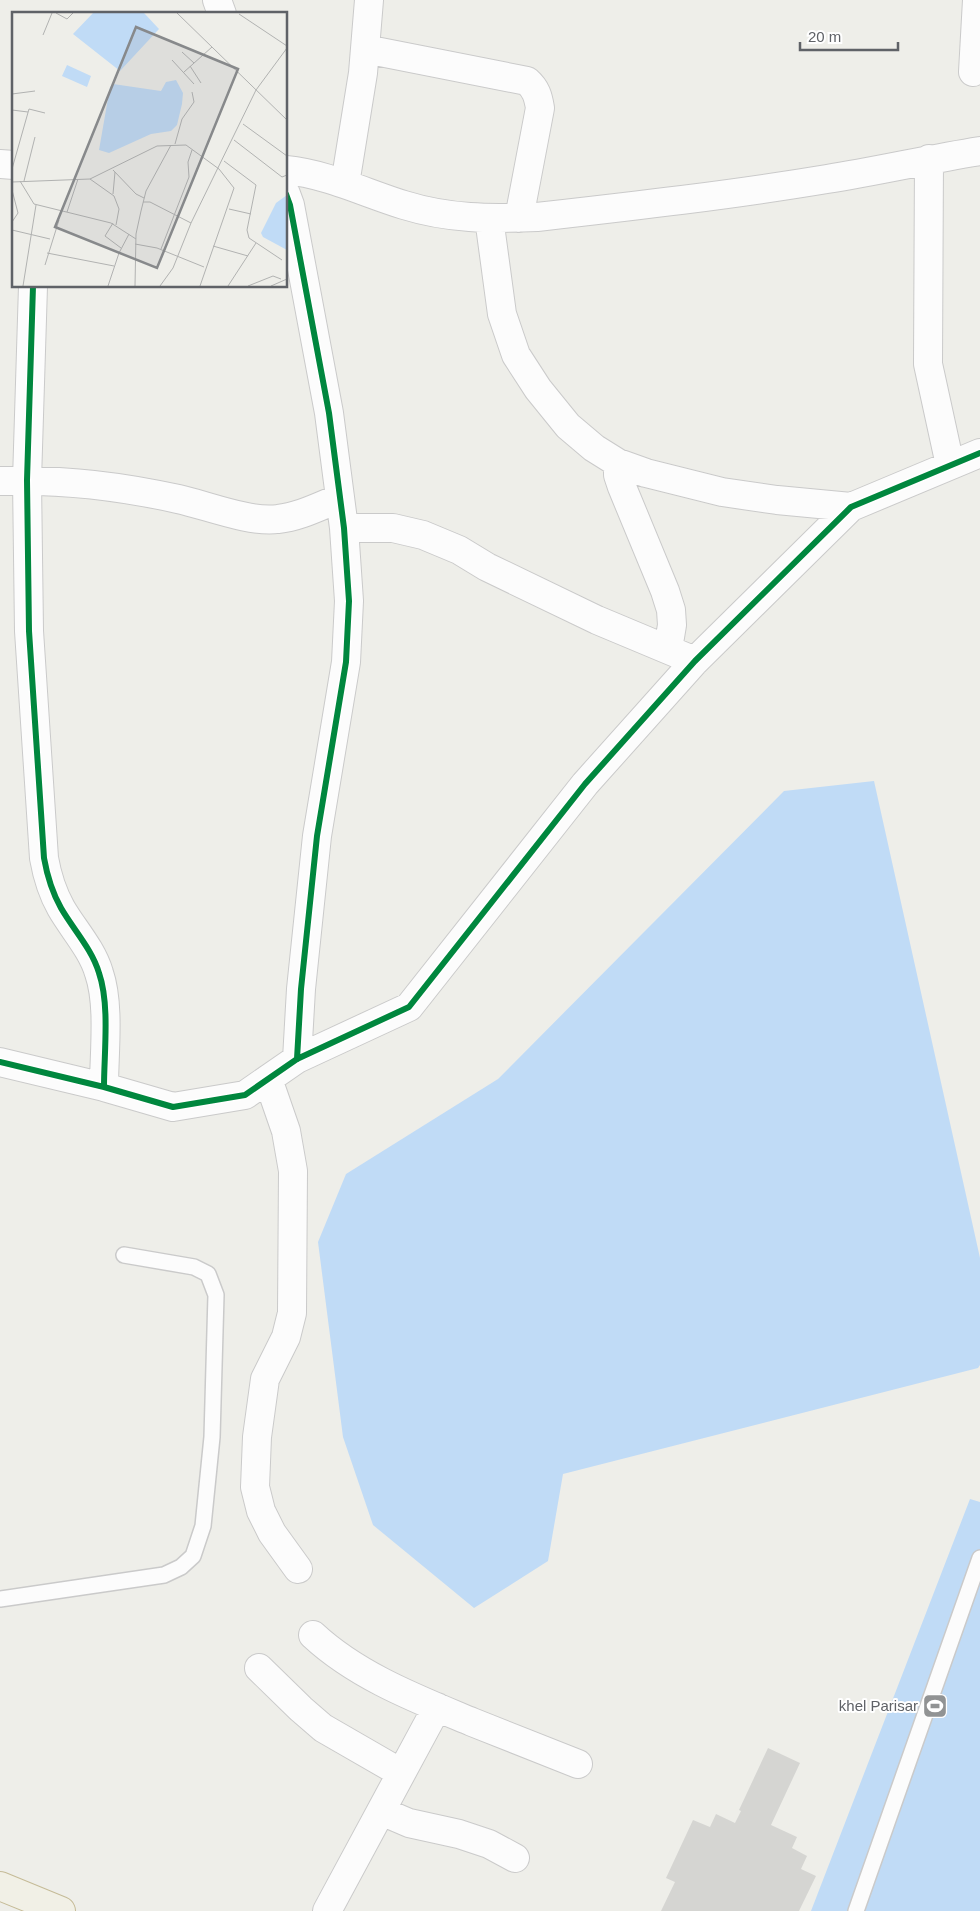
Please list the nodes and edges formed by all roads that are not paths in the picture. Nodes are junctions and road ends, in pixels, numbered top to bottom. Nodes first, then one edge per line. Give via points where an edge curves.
1 (217, 0) edge
2 (369, 0) edge
3 (977, 0) edge
4 (221, 12) edge
5 (365, 49) junction
6 (973, 72) dead end
7 (980, 151) edge
8 (929, 159) junction
9 (288, 170) edge
10 (345, 184) junction
11 (288, 200) edge
12 (489, 218) junction
13 (518, 218) junction
14 (33, 288) edge
15 (980, 453) edge
16 (618, 463) junction
17 (950, 465) junction
18 (13, 481) edge
19 (340, 498) junction
20 (851, 507) junction
21 (344, 528) junction
22 (668, 649) junction
23 (695, 661) junction
24 (298, 1059) junction
25 (0, 1062) edge
26 (268, 1079) junction
27 (104, 1087) junction
28 (124, 1255) dead end
29 (980, 1558) edge
30 (298, 1569) dead end
31 (0, 1599) edge
32 (313, 1635) dead end
33 (259, 1668) dead end
34 (437, 1708) junction
35 (578, 1764) dead end
36 (401, 1773) junction
37 (381, 1811) junction
38 (515, 1858) dead end
39 (0, 1886) edge
40 (61, 1911) edge
41 (327, 1911) edge
42 (856, 1911) edge

1 - 4 street
2 - 5 street
3 - 6 street
5 - 10 street
5 - 13 street via 527,81 534,87 540,108
7 - 8 street
8 - 13 street via 828,179
8 - 17 street via 928,364
9 - 10 street
10 - 12 street via 440,214
11 - 19 street via 329,413
12 - 13 street
12 - 16 street via 502,314 516,355 568,426
14 - 18 street
15 - 17 street
16 - 20 street via 722,492
16 - 22 street via 622,487 671,610
17 - 20 street
18 - 19 street via 118,489 255,518 278,519
18 - 27 street via 29,631 44,858 49,883 60,907 99,973 105,999
19 - 21 street
20 - 23 street
21 - 22 street via 393,528 424,535 597,620
21 - 24 street via 350,601 346,662 317,836 301,989
22 - 23 street
23 - 24 street via 585,784 409,1008
24 - 26 street
25 - 27 street
26 - 27 street via 245,1095 173,1107
26 - 30 street via 286,1131 293,1171 292,1312 286,1337 265,1379 257,1437 255,1487 261,1511 272,1533
28 - 31 lane via 194,1267 208,1274 216,1295 212,1437 203,1526 194,1556 182,1567 164,1575
29 - 42 lane
32 - 34 street via 376,1679
33 - 36 street via 324,1728
34 - 35 street
34 - 36 street
36 - 37 street
37 - 38 street via 409,1823 489,1844
37 - 41 street
39 - 40 highway

